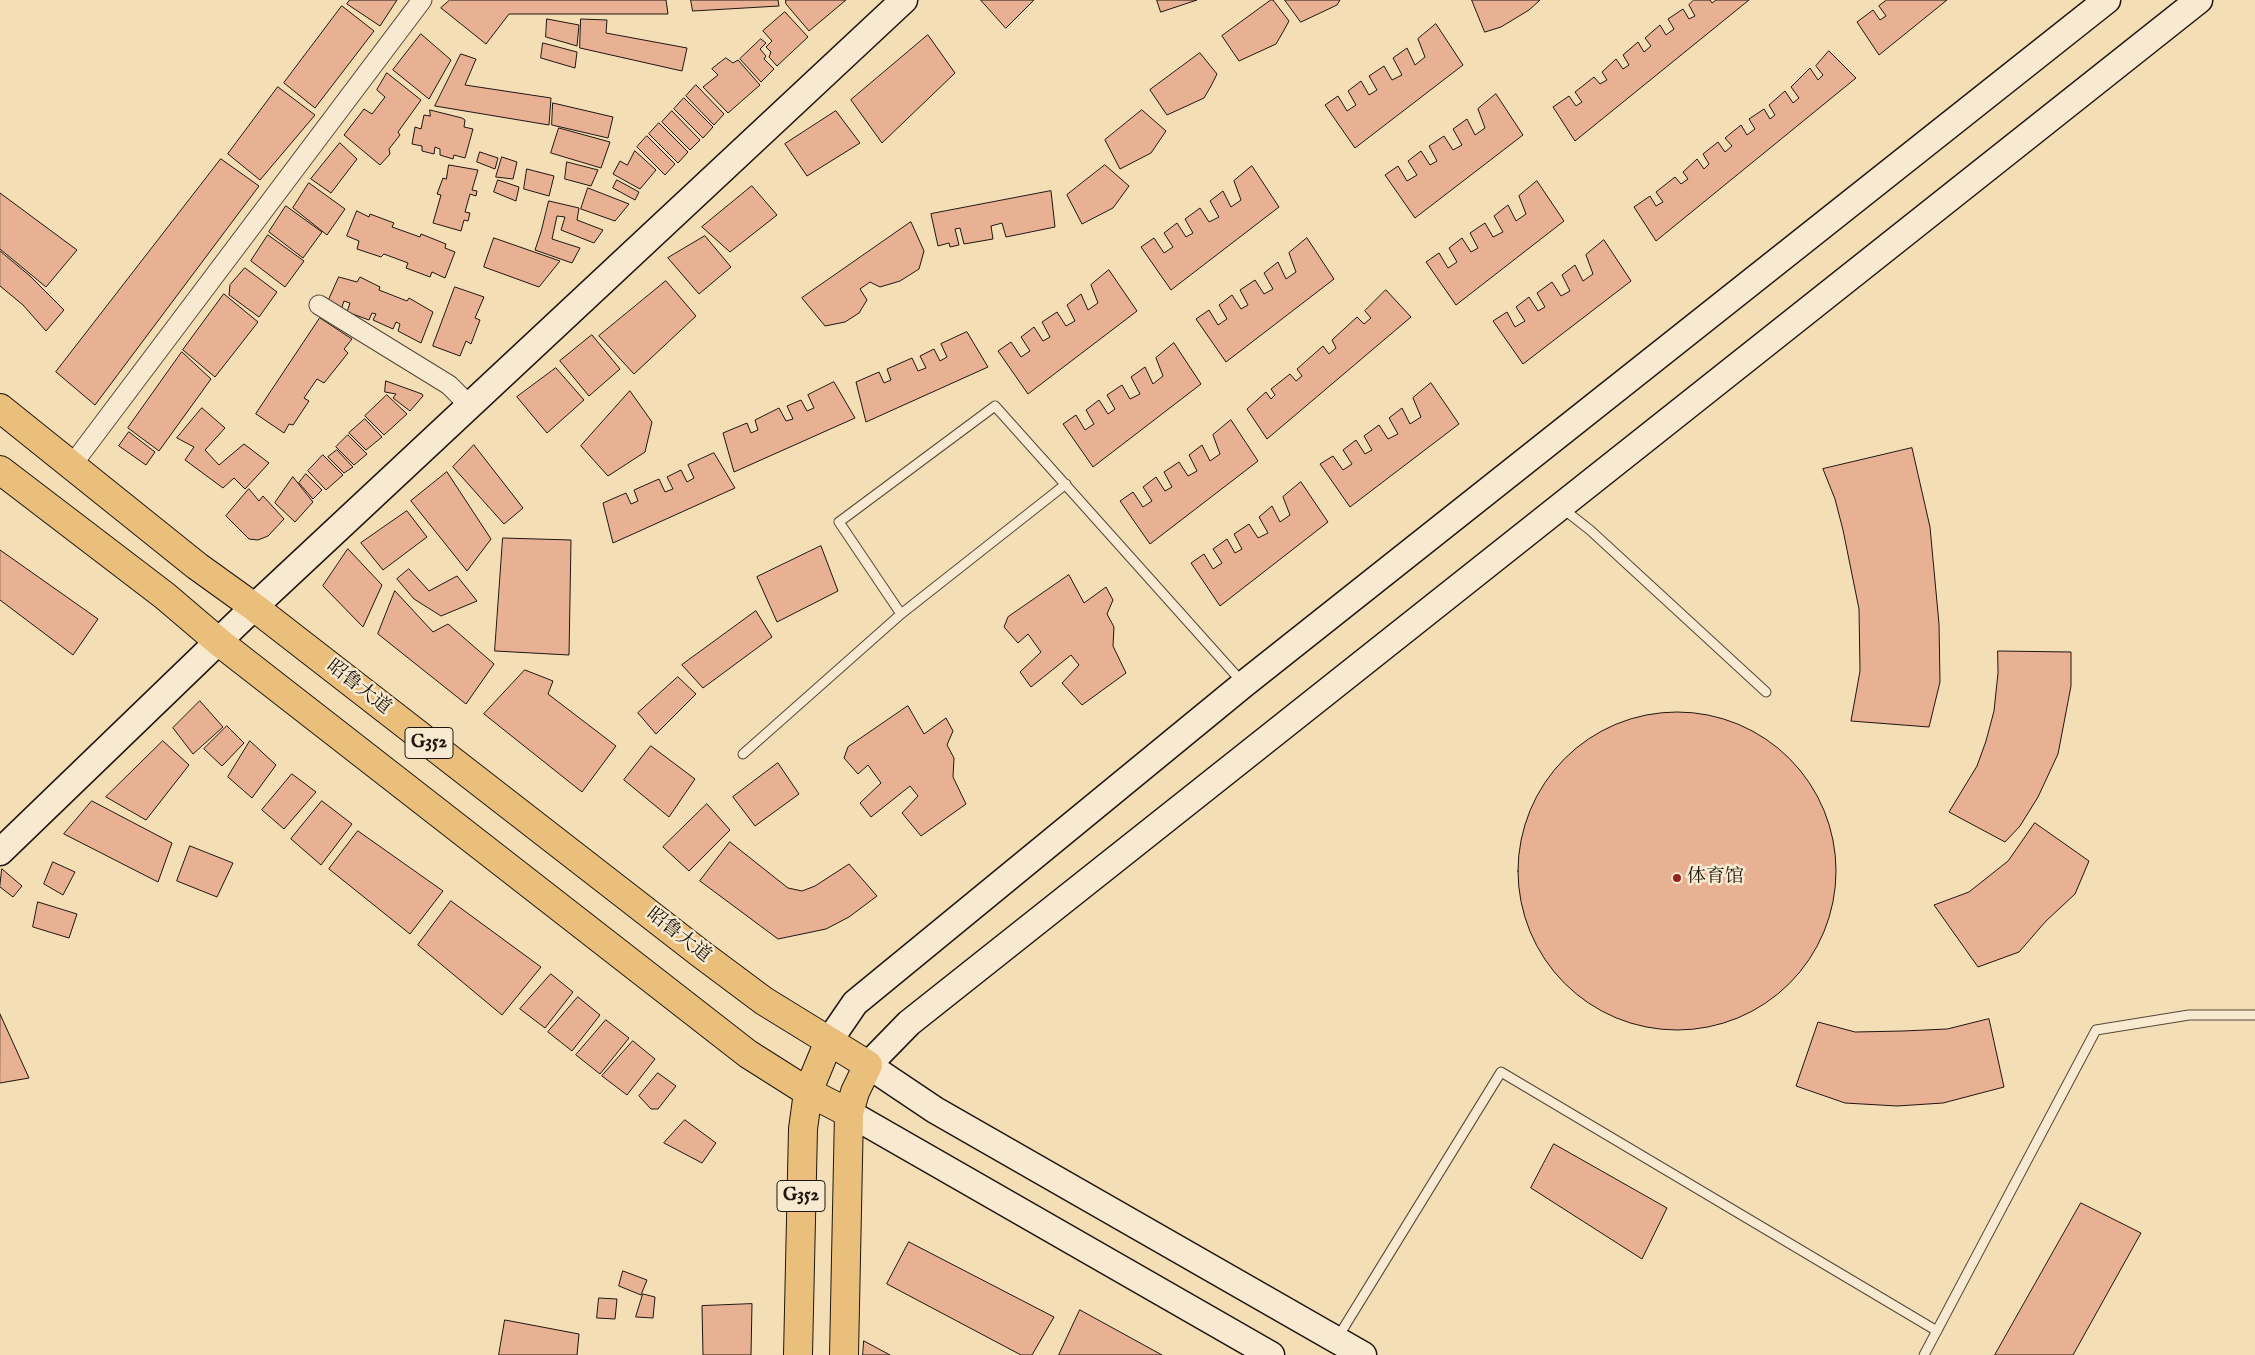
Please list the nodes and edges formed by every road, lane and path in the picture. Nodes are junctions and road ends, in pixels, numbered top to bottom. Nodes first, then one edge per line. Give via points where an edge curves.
1 (422, 0) edge
2 (904, 0) edge
3 (2107, 0) edge
4 (2199, 0) edge
5 (319, 305) dead end
6 (470, 406) junction
7 (0, 408) edge
8 (72, 465) junction
9 (0, 470) edge
10 (1066, 484) junction
11 (1560, 507) junction
12 (254, 607) junction
13 (901, 614) junction
14 (219, 642) junction
15 (1244, 684) junction
16 (1766, 692) dead end
17 (743, 754) dead end
18 (0, 852) edge
19 (2255, 1015) edge
20 (829, 1041) junction
21 (868, 1065) junction
22 (808, 1092) junction
23 (849, 1113) junction
24 (1937, 1331) junction
25 (1337, 1340) junction
26 (798, 1355) edge
27 (844, 1355) edge
28 (1271, 1355) edge
29 (1364, 1355) edge
30 (1924, 1355) edge

1 - 8 street
2 - 6 main road
3 - 15 main road
4 - 11 main road
5 - 6 street via 449,385
6 - 12 main road
7 - 8 highway, 昭鲁大道 / G352
8 - 12 highway, 昭鲁大道 / G352 via 197,566
9 - 14 highway, G352 via 165,596
10 - 13 lane
10 - 13 lane via 994,406 839,522
10 - 15 lane
11 - 16 lane via 1590,530
11 - 21 main road via 910,1023
12 - 14 main road
12 - 20 highway, 昭鲁大道 / G352 via 764,1001
13 - 17 lane
14 - 18 main road
14 - 22 highway, G352 via 705,1022
15 - 20 main road via 855,1002
19 - 24 lane via 2189,1015 2096,1030
20 - 21 highway, 昭鲁大道 / G352
20 - 22 highway, G352
21 - 23 highway, G352
21 - 25 main road via 935,1110
22 - 23 highway, G352
22 - 26 highway, G352 via 801,1159
23 - 27 highway, G352
23 - 28 main road
24 - 25 lane via 1501,1072
24 - 30 lane
25 - 29 main road

